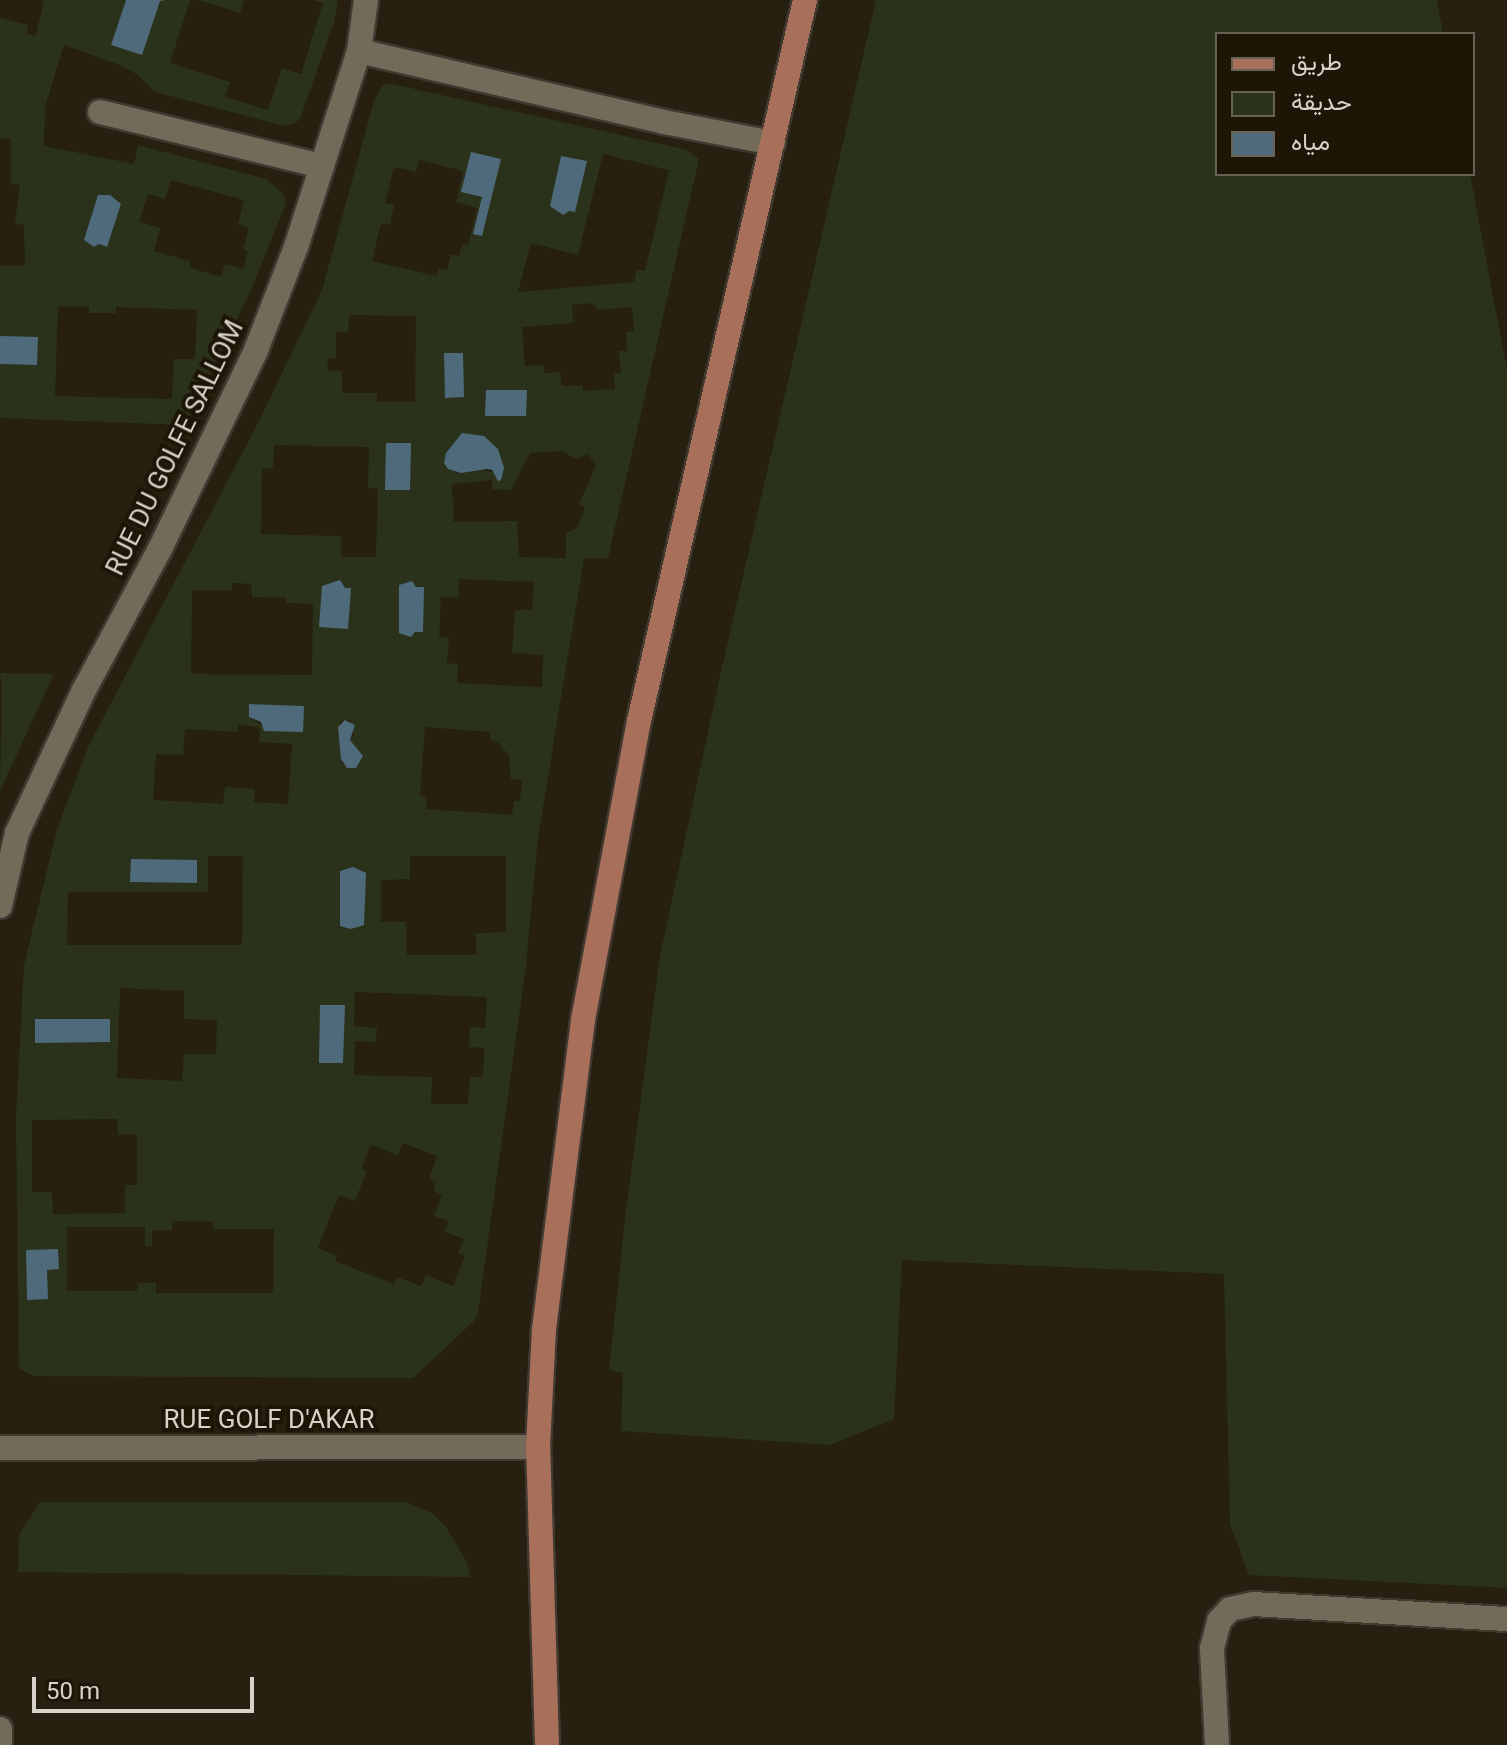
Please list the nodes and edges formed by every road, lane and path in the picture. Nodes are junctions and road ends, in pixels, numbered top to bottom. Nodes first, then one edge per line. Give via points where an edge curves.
1 (366, 0) edge
2 (805, 0) edge
3 (359, 51) junction
4 (100, 112) dead end
5 (773, 143) junction
6 (321, 166) junction
7 (0, 906) edge
8 (538, 1447) junction
9 (0, 1448) edge
10 (1507, 1619) edge
11 (0, 1729) edge
12 (0, 1745) edge
13 (547, 1745) edge
14 (1217, 1745) edge

1 - 3 street, RUE DU GOLFE SALLOM
2 - 5 main road
3 - 5 street
3 - 6 street, RUE DU GOLFE SALLOM
4 - 6 street
5 - 8 main road via 608,872 583,1020 546,1314
6 - 7 street, RUE DU GOLFE SALLOM via 256,350 17,833
8 - 9 street, RUE GOLF D'AKAR
8 - 13 main road
10 - 14 street via 1237,1606 1224,1614 1212,1648
11 - 12 street

